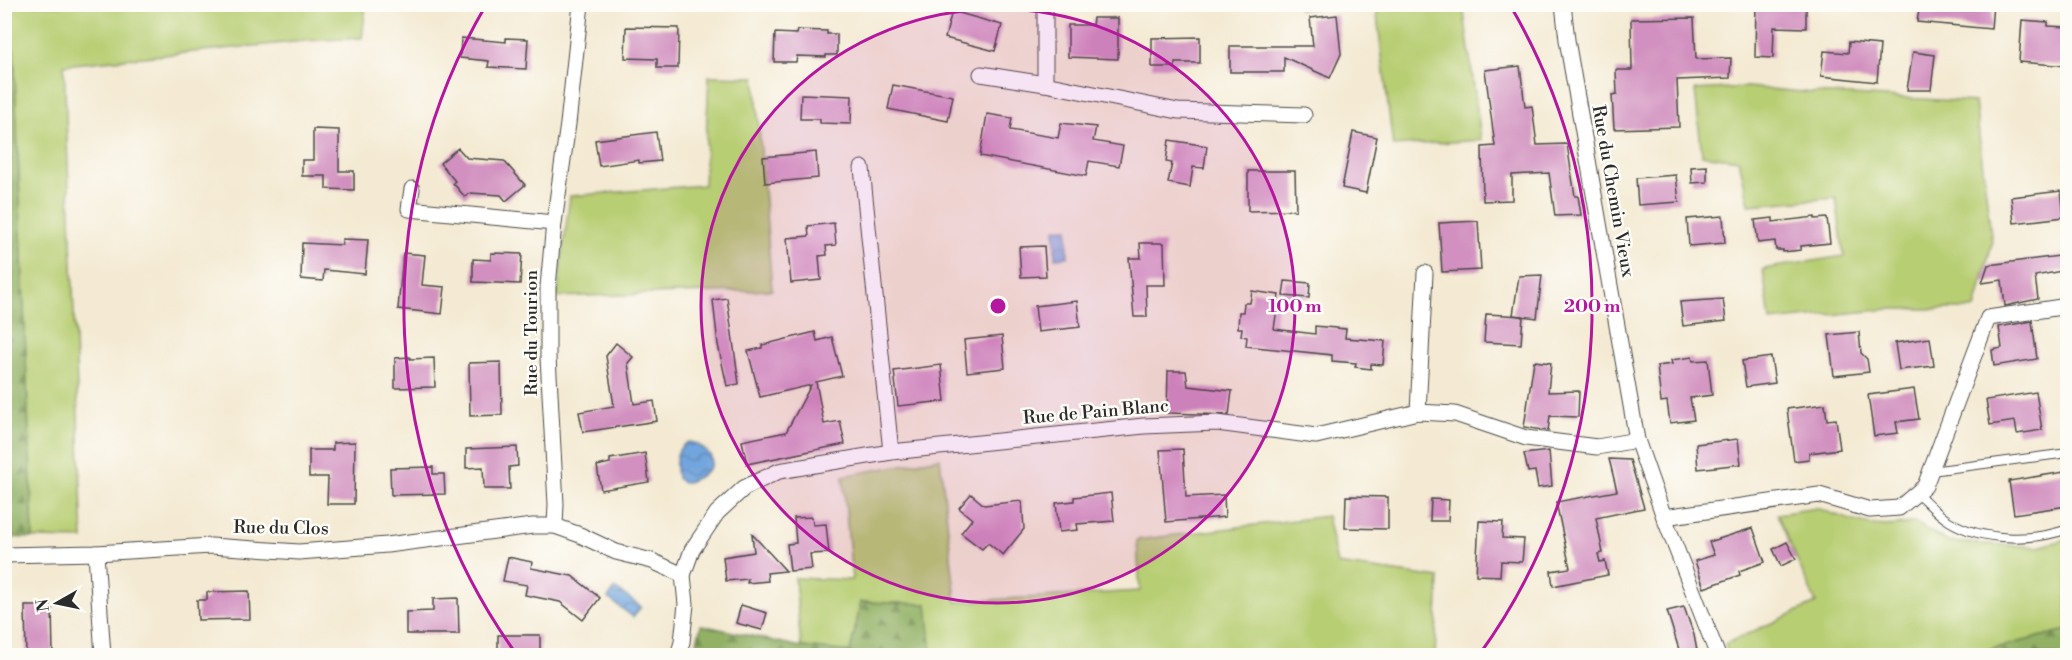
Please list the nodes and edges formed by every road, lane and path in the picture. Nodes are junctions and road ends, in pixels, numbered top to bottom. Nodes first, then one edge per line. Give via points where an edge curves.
1 (581, 4) edge
2 (1045, 4) edge
3 (1563, 4) edge
4 (981, 74) dead end
5 (1045, 84) junction
6 (1304, 115) dead end
7 (862, 168) dead end
8 (412, 189) dead end
9 (554, 223) junction
10 (1425, 273) dead end
11 (2067, 306) edge
12 (1418, 412) junction
13 (1637, 440) junction
14 (891, 452) junction
15 (2067, 453) edge
16 (1931, 471) junction
17 (1917, 493) junction
18 (1664, 517) junction
19 (555, 526) junction
20 (2067, 529) edge
21 (96, 553) junction
22 (4, 555) edge
23 (682, 575) junction
24 (103, 656) edge
25 (678, 656) edge
26 (1719, 656) edge

1 - 9 street, Rue du Tourion
2 - 5 street
3 - 13 street, Rue du Chemin Vieux
4 - 5 street
5 - 6 street via 1178,111
7 - 14 street
8 - 9 street via 409,209
9 - 19 street, Rue du Tourion via 548,287 548,357
10 - 12 street
11 - 16 street via 1988,318
12 - 13 street, Rue de Pain Blanc via 1455,414 1526,438 1597,447
12 - 14 street, Rue de Pain Blanc via 1316,436 1217,423 1144,426
13 - 18 street, Rue du Chemin Vieux
14 - 23 street, Rue de Pain Blanc via 779,471 744,488 717,513 692,549
15 - 16 lane
16 - 17 street
17 - 18 street via 1899,508 1870,510 1819,495
17 - 20 lane via 1947,520 1992,537 2052,535
18 - 26 street, Rue du Chemin Vieux
19 - 21 street, Rue du Clos via 299,552 211,546
19 - 23 street
21 - 22 street, Rue du Clos
21 - 24 street
23 - 25 street, Rue de Pain Blanc via 686,604

